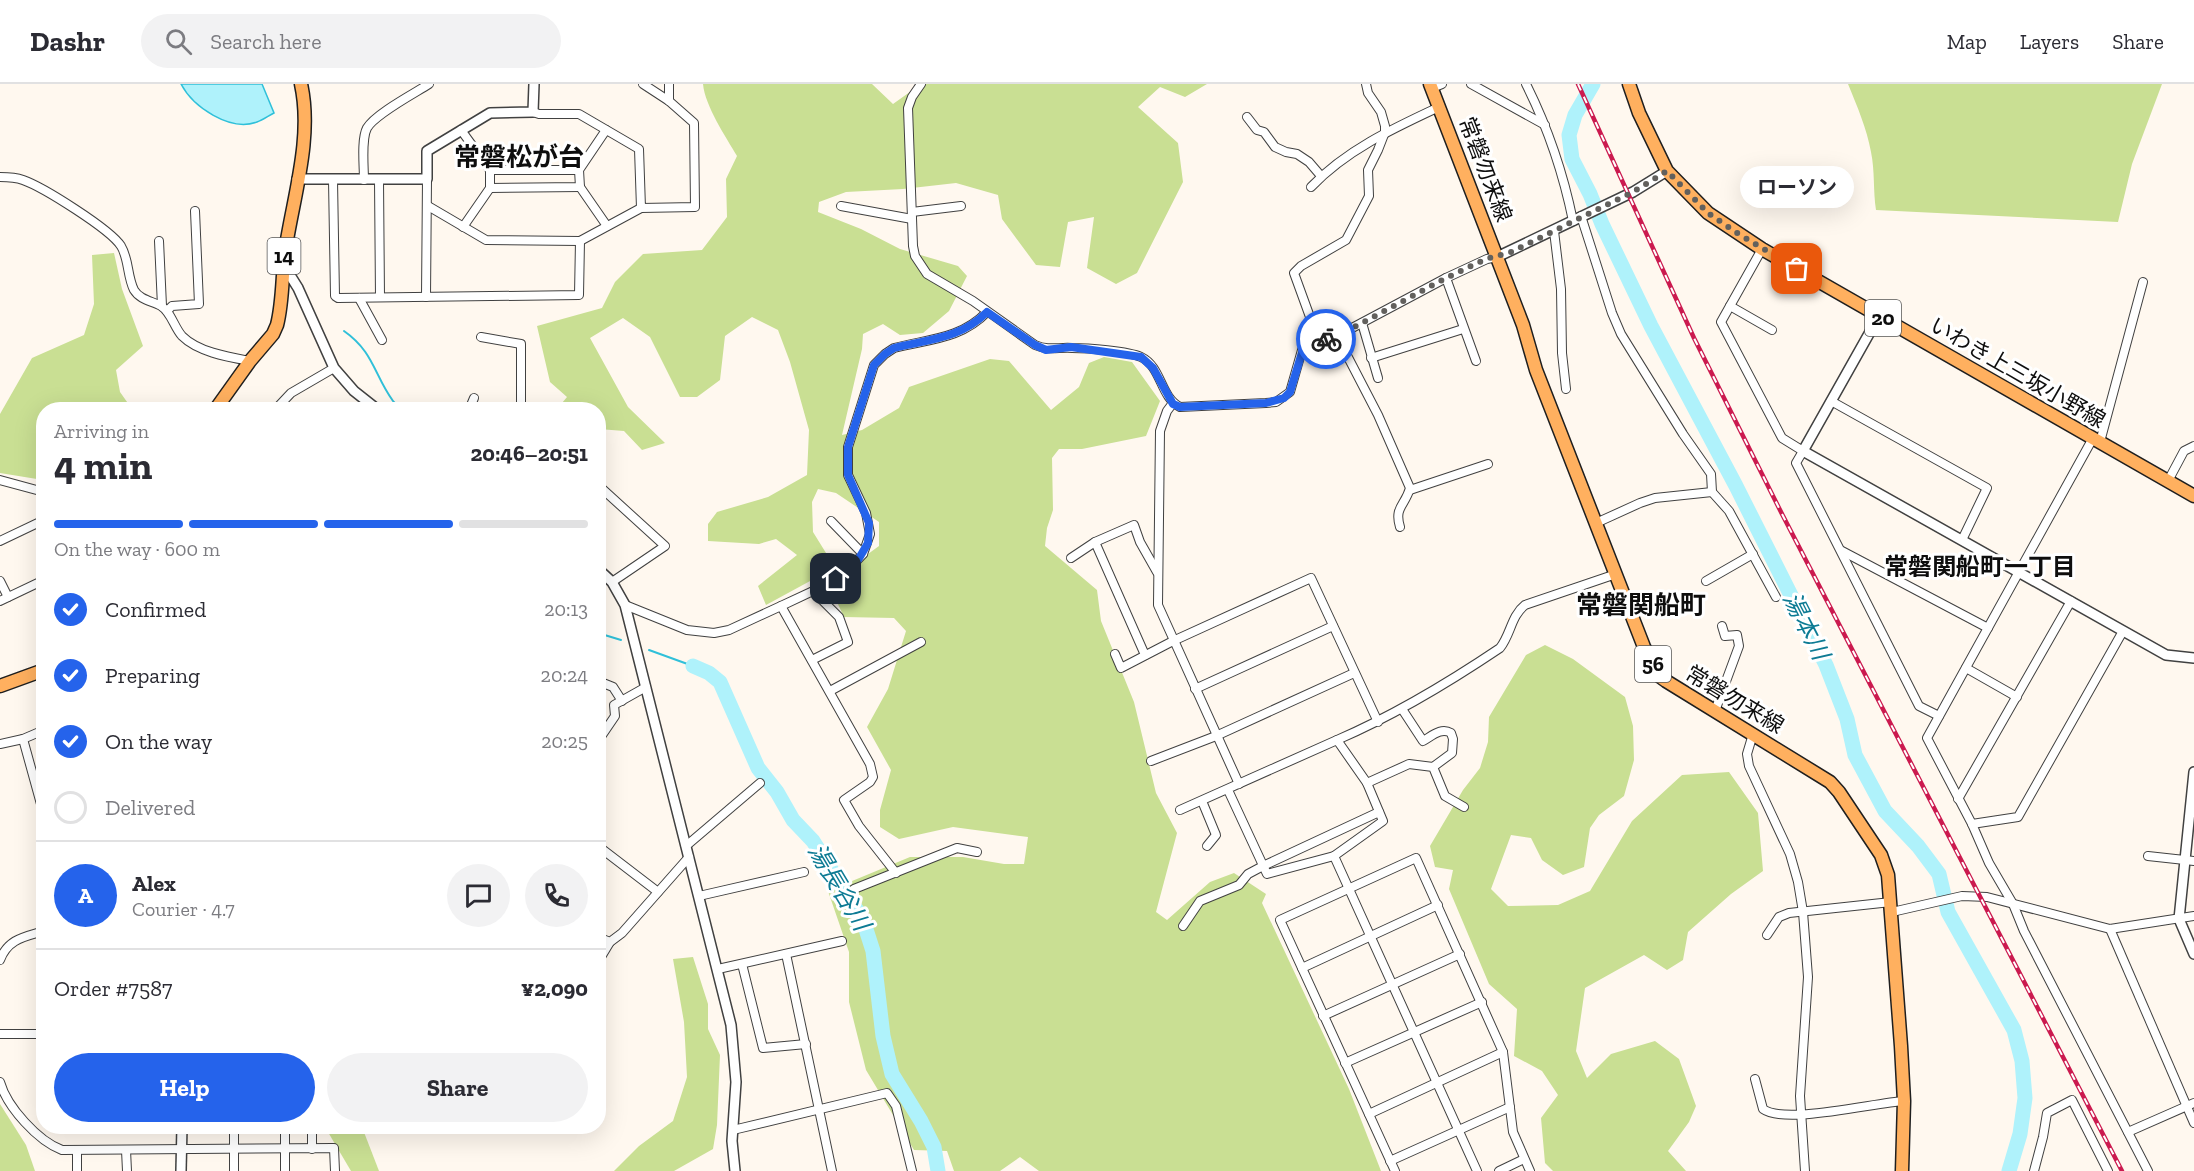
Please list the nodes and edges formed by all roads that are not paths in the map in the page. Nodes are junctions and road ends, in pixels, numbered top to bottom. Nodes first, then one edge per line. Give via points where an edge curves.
1 (301, 84) edge
2 (429, 84) edge
3 (534, 84) edge
4 (643, 84) edge
5 (669, 84) edge
6 (921, 84) edge
7 (1366, 84) edge
8 (1471, 84) edge
9 (1526, 84) edge
10 (1629, 84) edge
11 (1434, 85) edge
12 (669, 100) junction
13 (1439, 107) junction
14 (533, 112) junction
15 (1246, 117) dead end
16 (1545, 125) junction
17 (461, 130) junction
18 (606, 130) junction
19 (1385, 132) junction
20 (490, 170) junction
21 (579, 170) junction
22 (1667, 171) junction
23 (1321, 176) junction
24 (0, 177) edge
25 (297, 179) junction
26 (427, 179) junction
27 (333, 180) junction
28 (364, 180) junction
29 (378, 180) junction
30 (580, 187) junction
31 (1311, 187) dead end
32 (490, 188) junction
33 (428, 206) junction
34 (841, 206) dead end
35 (961, 206) dead end
36 (641, 208) junction
37 (195, 211) dead end
38 (912, 216) junction
39 (1580, 217) junction
40 (607, 226) junction
41 (463, 227) junction
42 (1554, 231) junction
43 (159, 241) dead end
44 (580, 241) junction
45 (1762, 249) junction
46 (1497, 257) junction
47 (283, 264) junction
48 (1446, 278) junction
49 (2143, 282) dead end
50 (381, 297) junction
51 (426, 297) junction
52 (359, 298) junction
53 (1730, 306) junction
54 (165, 309) junction
55 (987, 312) junction
56 (1879, 316) junction
57 (1362, 323) junction
58 (1463, 329) junction
59 (1772, 330) dead end
60 (1337, 336) junction
61 (481, 337) dead end
62 (1315, 339) junction
63 (382, 340) dead end
64 (1371, 358) junction
65 (250, 361) junction
66 (1476, 361) dead end
67 (334, 368) junction
68 (1378, 378) dead end
69 (1566, 389) dead end
70 (474, 398) dead end
71 (1831, 401) junction
72 (221, 402) edge
73 (282, 402) edge
74 (368, 402) edge
75 (472, 402) edge
76 (521, 402) edge
77 (1173, 404) junction
78 (2096, 440) junction
79 (2194, 446) edge
80 (1803, 451) junction
81 (1488, 464) dead end
82 (0, 480) edge
83 (2168, 481) junction
84 (36, 490) edge
85 (1410, 490) junction
86 (606, 492) edge
87 (1712, 492) junction
88 (2194, 496) edge
89 (831, 521) dead end
90 (1596, 523) junction
91 (36, 524) edge
92 (1400, 527) dead end
93 (1962, 540) junction
94 (0, 541) edge
95 (1095, 542) junction
96 (1840, 550) junction
97 (863, 554) junction
98 (1753, 554) junction
99 (1071, 558) dead end
100 (2019, 572) junction
101 (1158, 573) junction
102 (1616, 574) junction
103 (606, 576) edge
104 (0, 581) edge
105 (1706, 581) dead end
106 (612, 582) junction
107 (36, 584) edge
108 (813, 591) junction
109 (1776, 597) dead end
110 (4, 599) edge
111 (2071, 601) junction
112 (625, 605) junction
113 (781, 606) junction
114 (1333, 626) junction
115 (1722, 626) dead end
116 (1988, 628) junction
117 (2123, 631) junction
118 (1173, 641) junction
119 (921, 642) dead end
120 (1115, 654) dead end
121 (1146, 655) junction
122 (2194, 658) edge
123 (812, 660) junction
124 (1966, 668) junction
125 (36, 673) edge
126 (1354, 673) junction
127 (606, 684) edge
128 (0, 686) edge
129 (646, 687) junction
130 (1195, 689) junction
131 (830, 691) junction
132 (2017, 697) junction
133 (622, 701) junction
134 (1402, 709) junction
135 (1715, 711) junction
136 (1939, 716) junction
137 (1378, 722) junction
138 (606, 729) edge
139 (36, 733) edge
140 (1753, 734) junction
141 (1216, 736) junction
142 (23, 739) junction
143 (1337, 740) junction
144 (0, 744) edge
145 (1151, 761) dead end
146 (1433, 767) junction
147 (2194, 772) edge
148 (2193, 782) edge
149 (760, 783) dead end
150 (1367, 783) junction
151 (1239, 784) junction
152 (36, 786) edge
153 (1228, 790) junction
154 (1958, 800) junction
155 (1202, 801) junction
156 (1464, 807) dead end
157 (1180, 810) dead end
158 (1379, 812) junction
159 (2192, 816) edge
160 (1972, 824) junction
161 (686, 846) junction
162 (1207, 846) dead end
163 (606, 852) edge
164 (976, 852) dead end
165 (1334, 856) junction
166 (2148, 856) dead end
167 (688, 857) junction
168 (2189, 861) edge
169 (1263, 866) junction
170 (804, 872) dead end
171 (896, 873) junction
172 (1349, 888) junction
173 (854, 889) dead end
174 (658, 892) junction
175 (699, 896) junction
176 (2013, 904) junction
177 (1438, 905) junction
178 (1891, 907) junction
179 (1803, 912) junction
180 (2194, 916) edge
181 (2179, 919) junction
182 (1184, 926) dead end
183 (2110, 929) junction
184 (36, 933) edge
185 (1370, 935) junction
186 (1767, 935) dead end
187 (606, 941) edge
188 (843, 941) dead end
189 (610, 942) junction
190 (606, 949) edge
191 (786, 954) junction
192 (1460, 954) junction
193 (2194, 954) edge
194 (0, 960) edge
195 (742, 964) junction
196 (1302, 968) junction
197 (718, 969) junction
198 (1393, 984) junction
199 (1482, 1002) junction
200 (1323, 1016) junction
201 (1415, 1033) junction
202 (0, 1034) edge
203 (36, 1034) edge
204 (806, 1044) junction
205 (1503, 1052) junction
206 (1345, 1063) junction
207 (1755, 1079) dead end
208 (0, 1082) edge
209 (1437, 1082) junction
210 (1904, 1101) junction
211 (2190, 1104) edge
212 (1510, 1107) junction
213 (819, 1108) junction
214 (1369, 1114) junction
215 (1801, 1115) junction
216 (2194, 1123) edge
217 (733, 1130) junction
218 (1459, 1130) junction
219 (2127, 1132) junction
220 (36, 1133) edge
221 (37, 1134) edge
222 (182, 1134) edge
223 (234, 1134) edge
224 (285, 1134) edge
225 (312, 1134) edge
226 (181, 1149) junction
227 (234, 1149) junction
228 (285, 1149) junction
229 (312, 1149) junction
230 (77, 1150) junction
231 (126, 1150) junction
232 (1524, 1159) junction
233 (1390, 1161) junction
234 (77, 1171) edge
235 (127, 1171) edge
236 (182, 1171) edge
237 (234, 1171) edge
238 (285, 1171) edge
239 (334, 1171) edge
240 (735, 1171) edge
241 (832, 1171) edge
242 (912, 1171) edge
243 (1395, 1171) edge
244 (1477, 1171) edge
245 (1499, 1171) edge
246 (1530, 1171) edge
247 (1805, 1171) edge
248 (1902, 1171) edge
249 (2034, 1171) edge
250 (2108, 1171) edge
251 (2148, 1171) edge

1 - 25 main road, 14 via 306,117
2 - 28 street via 367,128
3 - 14 street
4 - 12 street
5 - 12 street
6 - 38 street via 908,108
7 - 19 street via 1381,112
8 - 16 street
9 - 16 street
10 - 22 main road, いわき上三坂小野線 / 20
11 - 13 main road, 常磐勿来線 / 56
12 - 36 street via 694,123 695,207
13 - 19 street
13 - 46 main road, 常磐勿来線 / 56
14 - 17 street via 490,113
14 - 18 street via 579,114
15 - 23 street via 1275,147 1297,154
16 - 39 street
17 - 20 street
17 - 26 street via 427,151
18 - 21 street
18 - 36 street via 639,149
19 - 23 street
19 - 62 street via 1368,170 1369,196 1346,240 1294,273
20 - 21 street
20 - 32 street
21 - 30 street
22 - 39 street
22 - 45 main road, いわき上三坂小野線 / 20 via 1708,213
23 - 31 street
24 - 54 street via 23,180 102,227 126,256 134,290
25 - 27 street
25 - 47 main road, 14
26 - 29 street
26 - 33 street
27 - 28 street
27 - 52 street via 335,296
28 - 29 street
29 - 50 street
30 - 32 street
30 - 40 street
32 - 41 street
33 - 41 street
33 - 51 street
34 - 38 street
35 - 38 street
36 - 40 street
37 - 54 street via 199,304
38 - 55 street via 915,256 927,274
39 - 42 street
39 - 87 street via 1621,334 1711,474
40 - 44 street
41 - 44 street via 486,240
42 - 46 street
42 - 69 street
43 - 54 street
44 - 51 street via 579,295
45 - 53 street
45 - 56 main road, いわき上三坂小野線 / 20
46 - 48 street
46 - 90 main road, 常磐勿来線 / 56
47 - 65 main road, 14 via 277,325
47 - 67 street
48 - 57 street
48 - 58 street
49 - 78 street
50 - 51 street
50 - 52 street
52 - 63 street
53 - 59 street
53 - 80 street via 1721,322 1782,438
54 - 65 street via 183,336 199,347
55 - 77 street via 1046,350 1071,347 1141,357 1153,368
55 - 97 street via 957,334 894,348 874,365 848,447 848,475 869,523
56 - 71 street
56 - 78 main road, いわき上三坂小野線 / 20
57 - 60 street
57 - 64 street
58 - 64 street
58 - 66 street
60 - 62 street
60 - 85 street via 1378,415
61 - 76 street via 521,344
62 - 77 street via 1304,346 1290,392 1276,402 1180,407
64 - 68 street
65 - 72 main road, 14
67 - 73 street
67 - 74 street
70 - 75 street
71 - 80 street
71 - 93 street via 1987,488
77 - 101 street via 1160,431
78 - 83 main road, いわき上三坂小野線 / 20
78 - 100 street
79 - 83 street via 2184,452
80 - 93 street
80 - 96 street via 1796,463
81 - 85 street
82 - 84 street
83 - 88 main road, いわき上三坂小野線 / 20
85 - 92 street via 1396,516
86 - 106 street via 665,546
87 - 90 street via 1655,498
87 - 98 street via 1729,511
89 - 97 street
90 - 102 main road, 常磐勿来線 / 56
91 - 94 street
93 - 100 street
95 - 99 street
95 - 101 street via 1134,525
95 - 121 street
96 - 116 street
96 - 136 street via 1919,706
97 - 108 street via 847,572
98 - 105 street
98 - 109 street
100 - 111 street
100 - 116 street
101 - 118 street via 1158,605
102 - 134 street via 1525,605 1518,610 1500,648
102 - 135 main road, 常磐勿来線 / 56 via 1659,676
103 - 106 street
104 - 110 street
106 - 112 street
107 - 110 street
108 - 113 street
108 - 123 street via 839,617 848,642
111 - 117 street
111 - 132 street
112 - 113 street via 700,633 729,630
112 - 129 street
113 - 123 street
114 - 118 street via 1311,578
114 - 126 street
114 - 130 street
115 - 135 street via 1725,636 1737,635 1739,646
116 - 124 street
117 - 122 street via 2166,655
117 - 160 street via 2018,817
118 - 121 street
118 - 130 street
119 - 131 street
120 - 121 street via 1122,668
123 - 131 street
124 - 132 street
124 - 136 street
125 - 128 main road
126 - 137 street
126 - 141 street
127 - 133 street via 613,687
129 - 133 street
129 - 161 street
130 - 141 street
131 - 171 street via 873,772 870,782 844,800
132 - 154 street
133 - 138 street via 614,705 615,716
134 - 137 street
134 - 146 street via 1423,741 1439,731 1451,733 1452,753
135 - 140 main road, 常磐勿来線 / 56
136 - 154 street via 1927,738
137 - 143 street
139 - 142 street
140 - 178 main road, 常磐勿来線 / 56 via 1816,772 1839,792 1881,855 1888,875
140 - 179 street via 1749,766 1790,854
141 - 145 street
141 - 151 street
142 - 144 street
142 - 152 street
143 - 150 street
143 - 151 street
146 - 150 street via 1409,764
146 - 156 street via 1445,796
147 - 148 street
148 - 159 street
149 - 161 street
150 - 158 street
151 - 153 street
153 - 155 street
153 - 169 street
154 - 160 street
155 - 157 street
155 - 162 street via 1216,836
158 - 165 street via 1383,820
158 - 169 street
159 - 168 street
160 - 176 street
161 - 167 street
163 - 174 street
164 - 171 street via 957,848
165 - 169 street via 1267,874
165 - 172 street
166 - 168 street
167 - 174 street
167 - 175 street
168 - 181 street
169 - 182 street via 1248,874 1239,885 1200,901
170 - 175 street
171 - 173 street
172 - 177 street via 1416,858
172 - 185 street
172 - 196 street via 1280,920
174 - 189 street
175 - 197 street
176 - 178 street via 1962,896
176 - 183 street
176 - 219 street
177 - 185 street
177 - 192 street
178 - 179 street
178 - 210 main road, 常磐勿来線 / 56
179 - 186 street via 1779,917
179 - 215 street via 1808,977
180 - 181 street
181 - 183 street
181 - 193 street
183 - 211 street
184 - 194 street via 16,939 6,947
185 - 196 street
185 - 198 street
187 - 189 street
188 - 191 street
189 - 190 street
191 - 195 street
191 - 204 street
192 - 198 street
192 - 199 street
195 - 197 street
195 - 204 street via 763,1048
196 - 200 street
197 - 217 street via 735,1058
198 - 200 street
198 - 201 street
199 - 201 street
199 - 205 street
200 - 206 street
201 - 206 street
201 - 209 street
202 - 203 street
204 - 213 street
205 - 209 street
205 - 212 street
206 - 214 street
207 - 215 street via 1763,1109 1773,1114
208 - 220 street via 7,1098
209 - 214 street
209 - 218 street
210 - 215 street
210 - 248 main road, 常磐勿来線 / 56
211 - 216 street
211 - 219 street
212 - 218 street
212 - 232 street via 1513,1132
213 - 217 street
213 - 241 street
213 - 242 street via 887,1093 896,1106
214 - 233 street
215 - 247 street
217 - 240 street
218 - 233 street
218 - 244 street
219 - 251 street
221 - 230 street via 62,1150
222 - 226 street
223 - 227 street
224 - 228 street
225 - 229 street
226 - 227 street
226 - 231 street
226 - 236 street
227 - 228 street
227 - 237 street
228 - 229 street
228 - 238 street
229 - 239 street via 334,1148
230 - 231 street
230 - 234 street
231 - 235 street
232 - 245 street
232 - 246 street
233 - 243 street
249 - 250 street via 2047,1113 2072,1100

